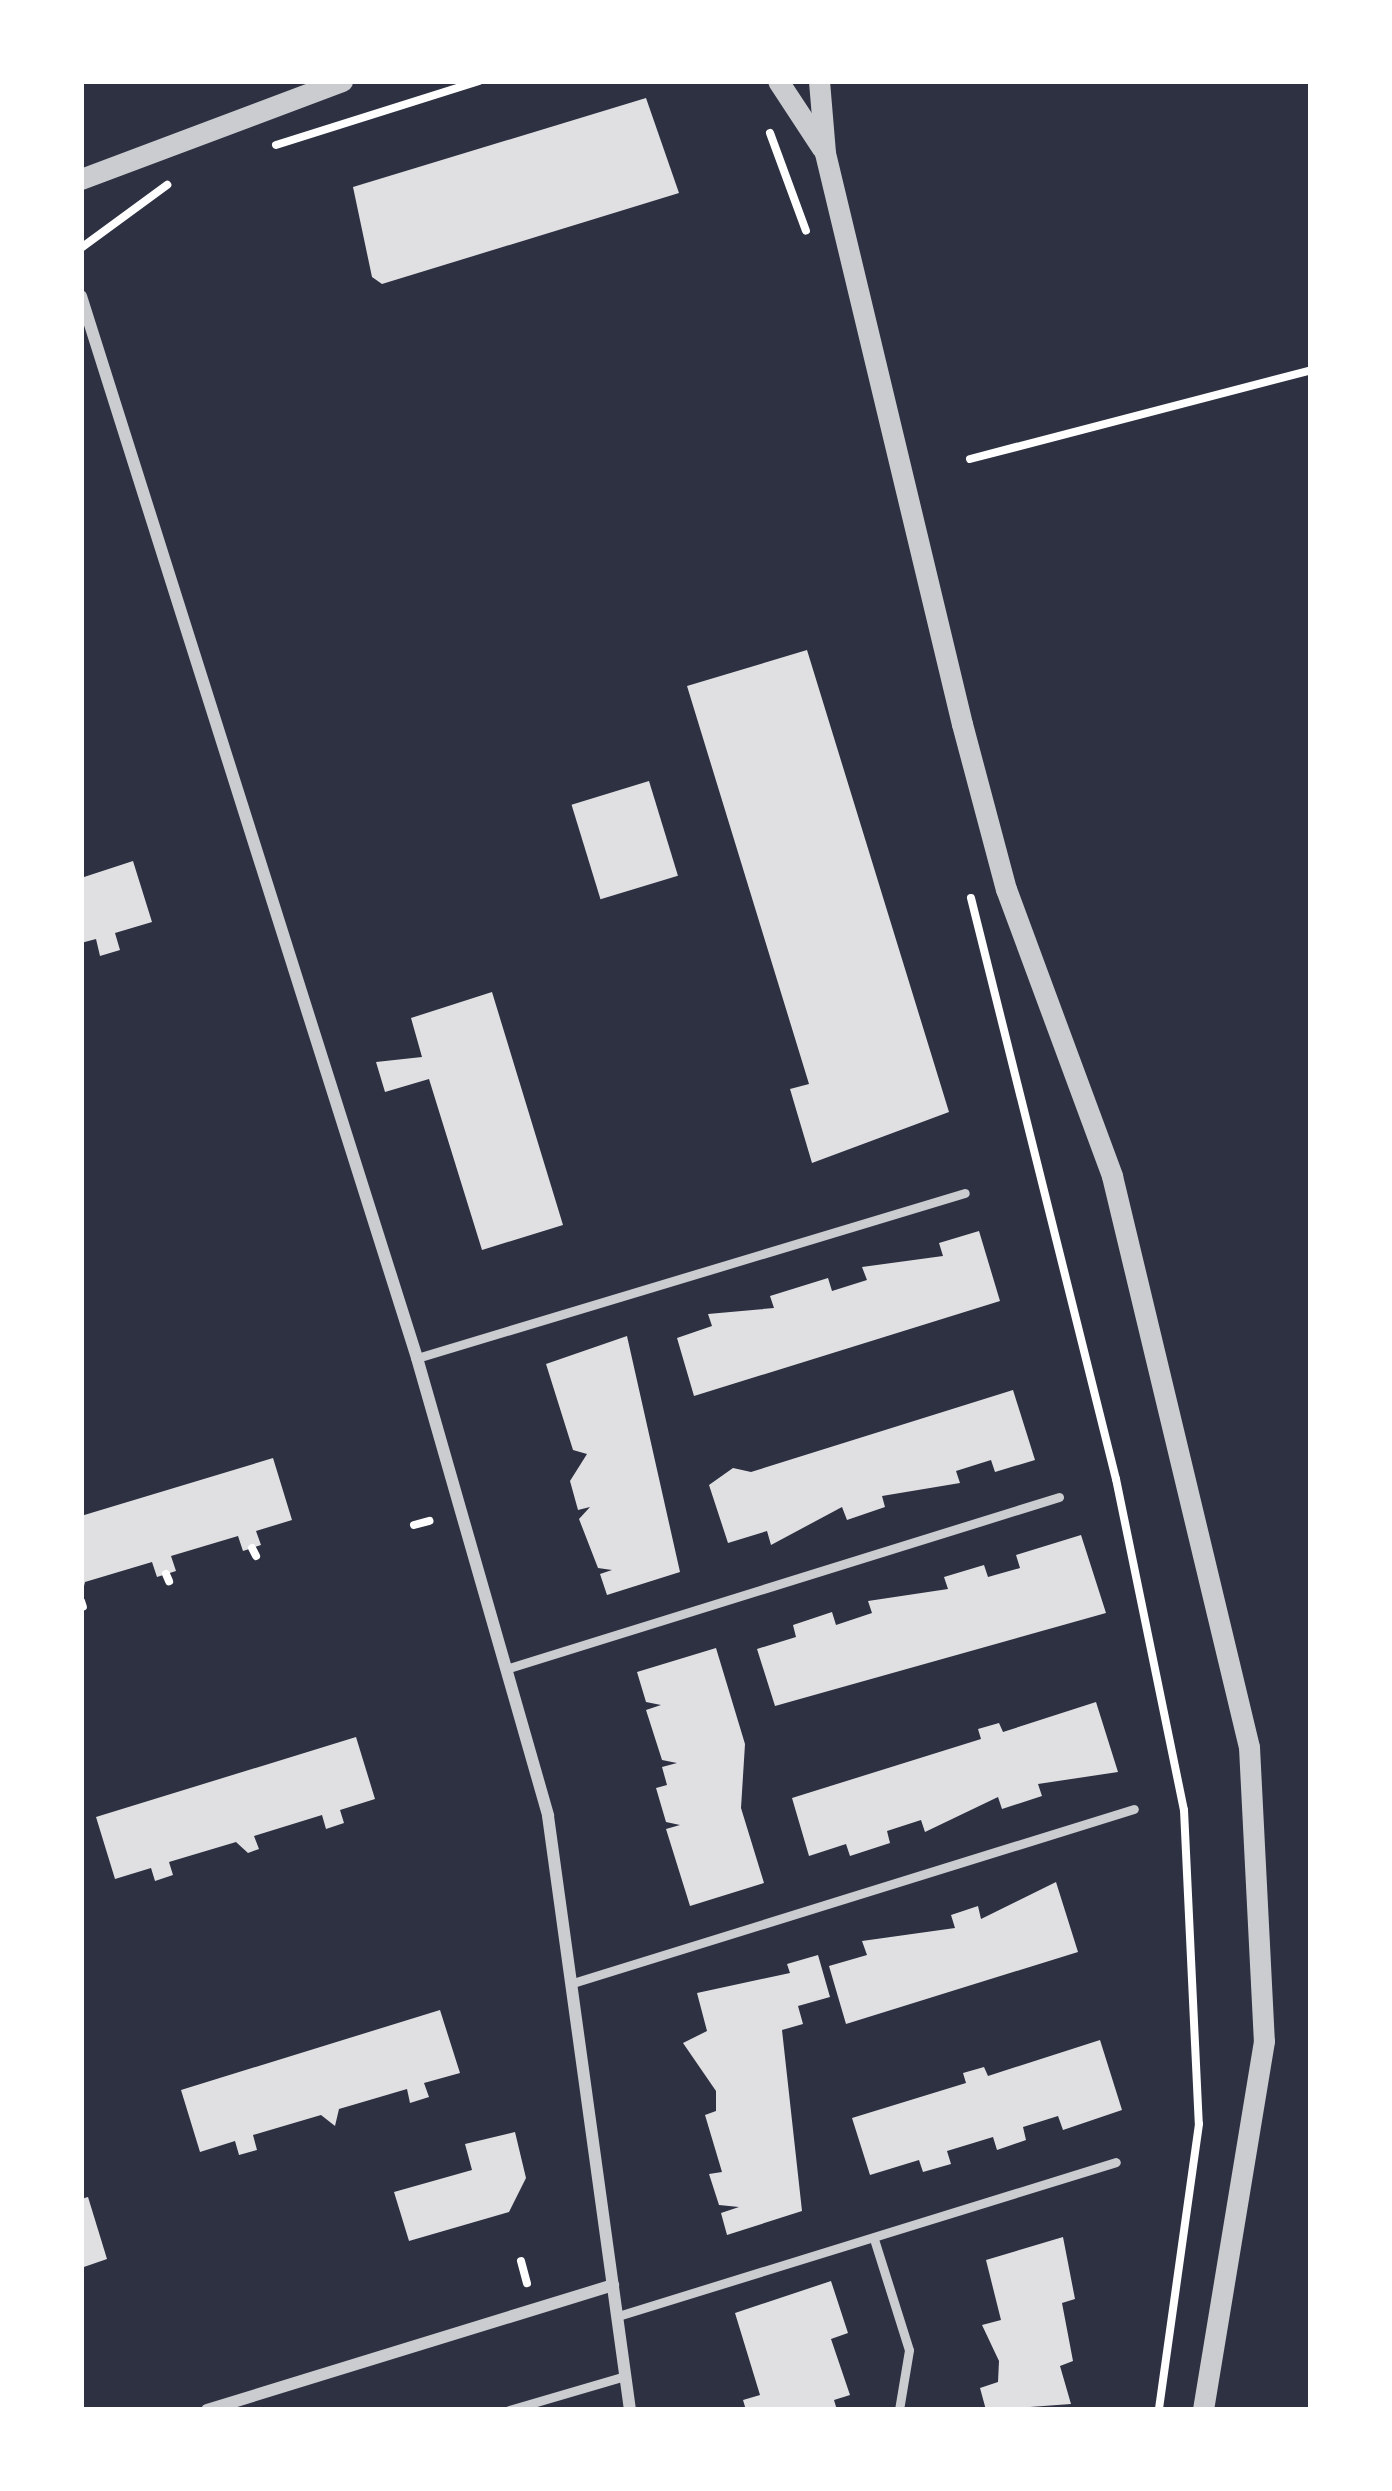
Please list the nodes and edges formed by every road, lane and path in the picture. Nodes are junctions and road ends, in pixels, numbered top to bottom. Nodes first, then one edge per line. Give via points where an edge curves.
1 (342, 81) edge
2 (479, 81) edge
3 (778, 81) edge
4 (819, 81) edge
5 (761, 112) dead end
6 (254, 152) dead end
7 (825, 153) junction
8 (81, 179) edge
9 (177, 179) dead end
10 (812, 247) dead end
11 (81, 248) edge
12 (81, 296) edge
13 (1311, 370) edge
14 (970, 459) dead end
15 (969, 891) dead end
16 (965, 1193) dead end
17 (416, 1358) junction
18 (1059, 1497) dead end
19 (429, 1521) dead end
20 (414, 1525) dead end
21 (509, 1668) junction
22 (1133, 1809) dead end
23 (576, 1982) junction
24 (1116, 2162) dead end
25 (874, 2240) junction
26 (521, 2261) dead end
27 (526, 2283) dead end
28 (614, 2285) junction
29 (618, 2316) junction
30 (625, 2376) junction
31 (207, 2410) edge
32 (509, 2410) edge
33 (630, 2410) edge
34 (899, 2410) edge
35 (1159, 2410) edge
36 (1203, 2410) edge

1 - 8 street
2 - 6 path
3 - 7 street
4 - 7 street
5 - 10 path
7 - 36 street via 962,724 1006,889 1112,1176 1249,1747 1264,2041
9 - 11 path
12 - 17 street
13 - 14 path
15 - 35 path via 1116,1479 1184,1810 1199,2124
16 - 17 lane
17 - 21 street
18 - 21 lane
19 - 20 path
21 - 23 street
22 - 23 lane
23 - 28 street
24 - 25 lane
25 - 29 lane
25 - 34 lane via 908,2350
26 - 27 path
28 - 29 street
28 - 31 street
29 - 30 street
30 - 32 lane
30 - 33 street

